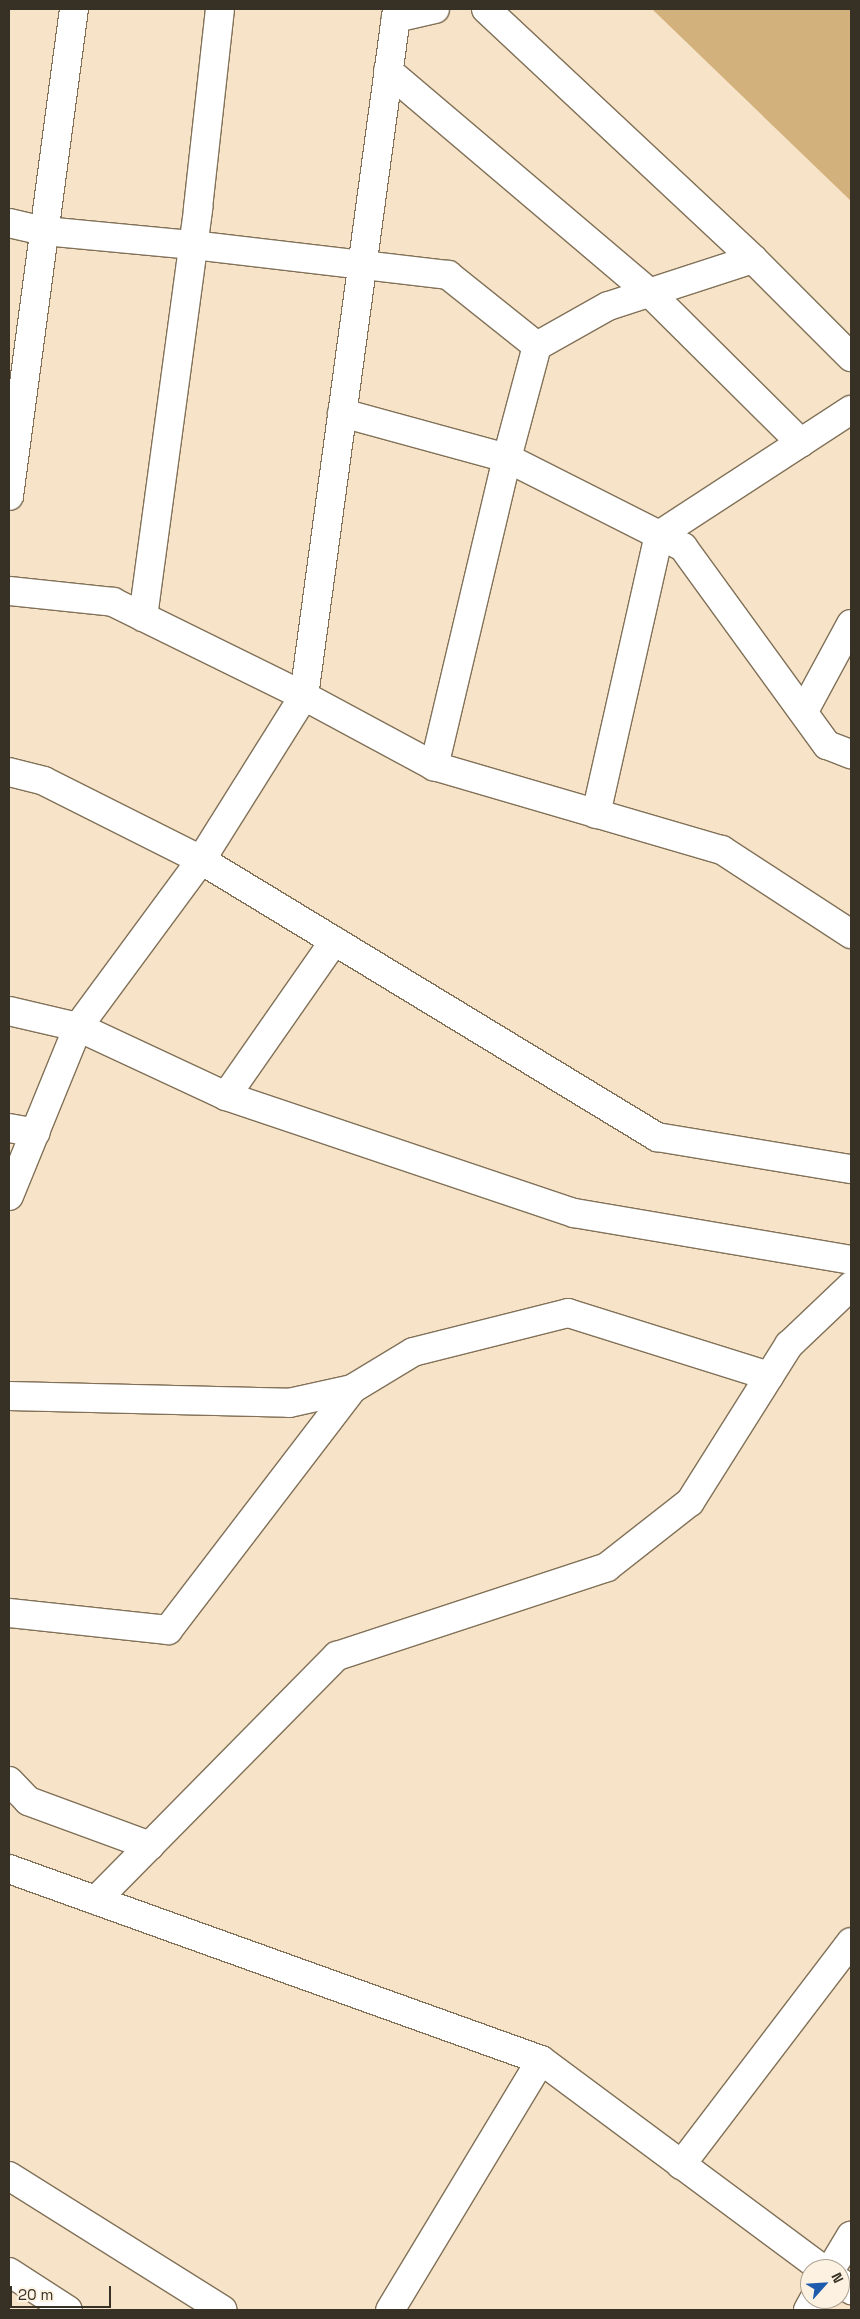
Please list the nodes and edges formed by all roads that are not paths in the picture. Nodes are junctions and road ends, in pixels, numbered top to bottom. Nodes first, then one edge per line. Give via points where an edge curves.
1 (74, 9) edge
2 (220, 9) edge
3 (436, 9) edge
4 (486, 9) edge
5 (396, 13) edge
6 (388, 72) junction
7 (9, 223) edge
8 (44, 231) junction
9 (193, 244) junction
10 (753, 259) junction
11 (362, 264) junction
12 (649, 292) junction
13 (537, 346) junction
14 (851, 357) edge
15 (851, 410) edge
16 (342, 412) junction
17 (801, 443) junction
18 (507, 458) junction
19 (9, 496) edge
20 (659, 535) junction
21 (9, 591) edge
22 (143, 617) junction
23 (851, 624) edge
24 (304, 696) junction
25 (804, 711) junction
26 (851, 754) edge
27 (434, 766) junction
28 (9, 772) edge
29 (596, 814) junction
30 (201, 860) junction
31 (851, 934) edge
32 (334, 941) junction
33 (9, 1011) edge
34 (78, 1026) junction
35 (226, 1096) junction
36 (9, 1128) edge
37 (36, 1133) junction
38 (851, 1169) edge
39 (9, 1196) edge
40 (851, 1260) edge
41 (851, 1286) edge
42 (769, 1376) junction
43 (352, 1389) junction
44 (9, 1396) edge
45 (9, 1613) edge
46 (9, 1781) edge
47 (150, 1846) junction
48 (9, 1869) edge
49 (96, 1900) junction
50 (851, 1942) edge
51 (541, 2060) junction
52 (681, 2165) junction
53 (9, 2176) edge
54 (851, 2236) edge
55 (808, 2259) edge
56 (837, 2259) edge
57 (9, 2272) edge
58 (68, 2310) edge
59 (223, 2310) edge
60 (390, 2310) edge

1 - 8 street
2 - 9 street
3 - 5 street
4 - 10 street
5 - 6 street
6 - 11 street
6 - 12 street
7 - 8 street
8 - 9 street
8 - 19 street
9 - 11 street
9 - 22 street
10 - 12 street
10 - 14 street
11 - 13 street via 448,275
11 - 16 street
12 - 13 street via 608,306
12 - 17 street
13 - 18 street
15 - 17 street
16 - 18 street
16 - 24 street
17 - 20 street
18 - 20 street
18 - 27 street
20 - 25 street via 683,548
20 - 29 street
21 - 22 street via 113,602
22 - 24 street
23 - 25 street
24 - 27 street
24 - 30 street
25 - 26 street via 827,744
27 - 29 street
28 - 30 street via 44,781
29 - 31 street via 722,850
30 - 32 street
30 - 34 street
32 - 35 street
32 - 38 street via 657,1137
33 - 34 street
34 - 35 street
34 - 37 street
35 - 40 street via 574,1213
36 - 37 street
37 - 39 street
41 - 42 street via 789,1345
42 - 43 street via 568,1313 413,1352
42 - 47 street via 690,1502 608,1567 338,1656
43 - 44 street via 289,1403
43 - 45 street via 168,1630
46 - 47 street via 28,1801
47 - 49 street
48 - 49 street
49 - 51 street
50 - 52 street
51 - 52 street
51 - 60 street
52 - 55 street
53 - 59 street
54 - 56 street
57 - 58 street

